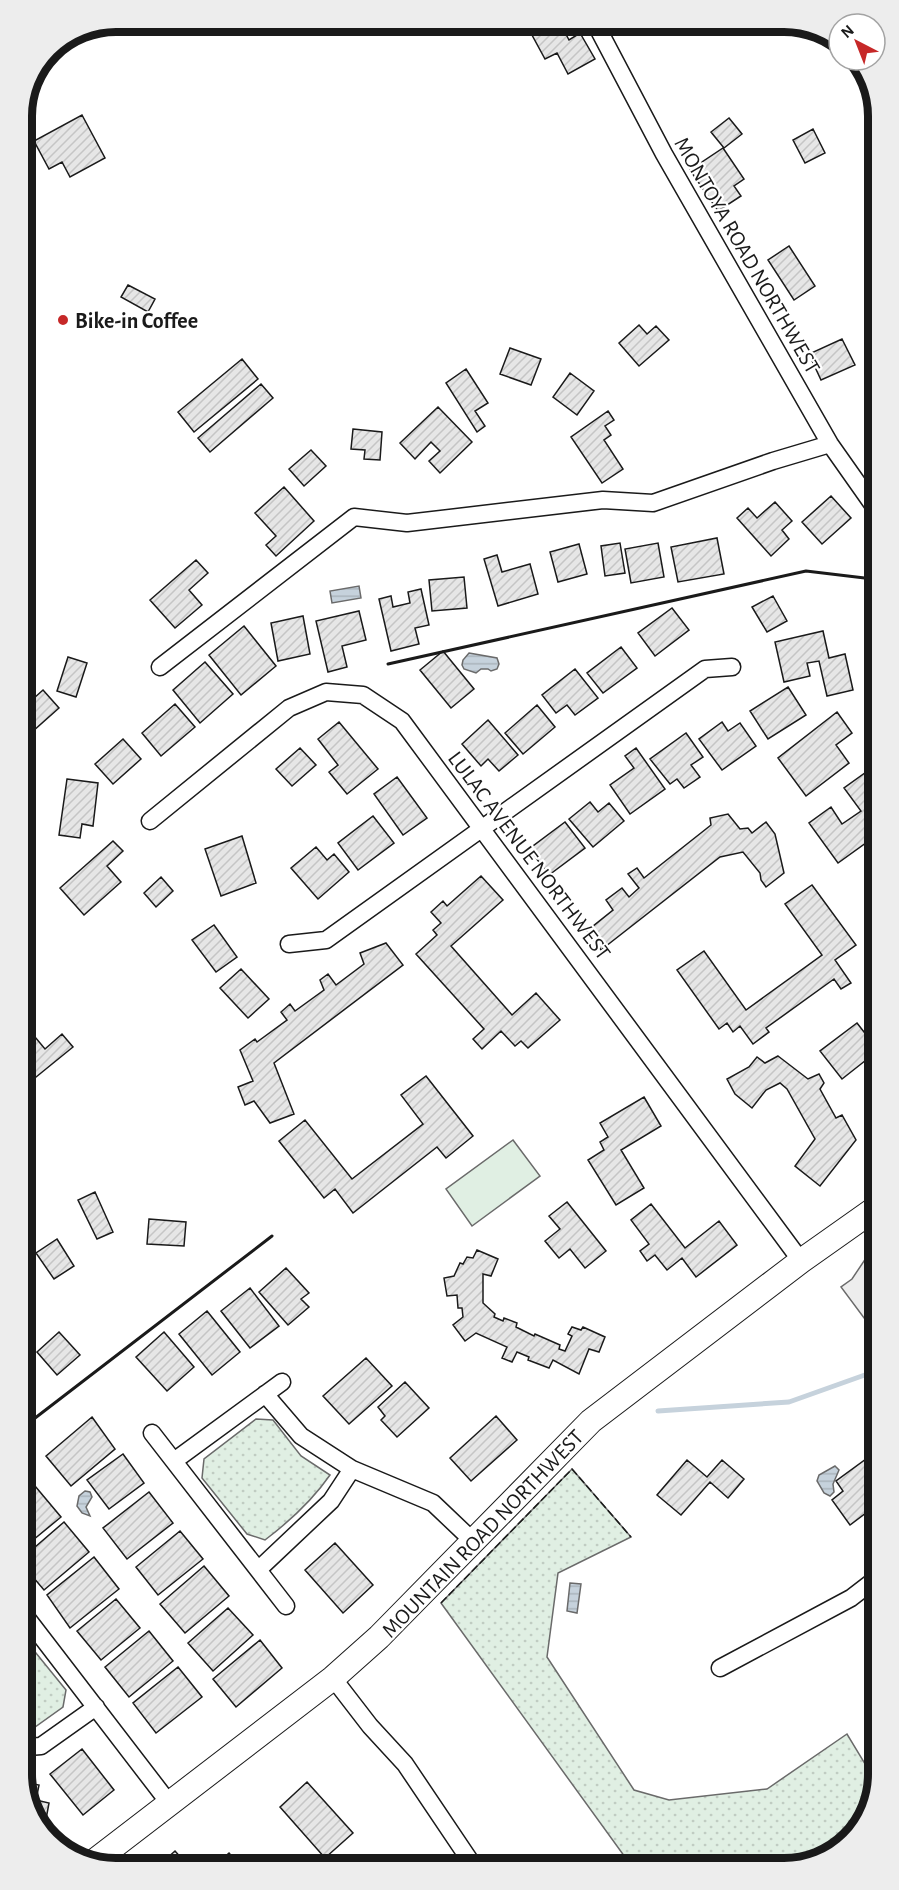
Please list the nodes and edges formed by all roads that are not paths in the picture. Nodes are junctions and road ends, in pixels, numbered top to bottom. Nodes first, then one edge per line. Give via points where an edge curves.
1 (600, 32) edge
2 (830, 444) junction
3 (868, 498) edge
4 (732, 667) dead end
5 (160, 668) dead end
6 (150, 821) dead end
7 (483, 829) junction
8 (289, 944) dead end
9 (868, 1214) edge
10 (801, 1261) junction
11 (282, 1382) dead end
12 (265, 1394) junction
13 (152, 1433) dead end
14 (174, 1461) junction
15 (352, 1469) junction
16 (474, 1542) junction
17 (259, 1569) junction
18 (868, 1585) edge
19 (286, 1606) dead end
20 (32, 1624) edge
21 (720, 1668) dead end
22 (333, 1678) junction
23 (96, 1707) junction
24 (32, 1747) edge
25 (169, 1803) junction
26 (100, 1857) edge
27 (468, 1858) edge

1 - 2 street, MONTOYA ROAD NORTHWEST via 664,154
2 - 3 street, MONTOYA ROAD NORTHWEST
2 - 5 street via 653,502 603,500 407,524 354,517
4 - 7 street via 705,669
6 - 7 street, LULAC AVENUE NORTHWEST via 289,708 326,692 363,695 402,722
7 - 8 street via 326,940
7 - 10 street, LULAC AVENUE NORTHWEST
9 - 10 street, MOUNTAIN ROAD NORTHWEST
10 - 16 street, MOUNTAIN ROAD NORTHWEST via 591,1421
11 - 12 street
12 - 14 street
12 - 15 street via 301,1436
13 - 14 street
14 - 17 street
15 - 16 street via 433,1503
15 - 17 street via 331,1500
16 - 22 street, MOUNTAIN ROAD NORTHWEST
17 - 19 street
18 - 21 street via 851,1598
20 - 23 street
22 - 25 street, MOUNTAIN ROAD NORTHWEST
22 - 27 street via 405,1764
23 - 24 street via 41,1746
23 - 25 street
25 - 26 street, MOUNTAIN ROAD NORTHWEST

